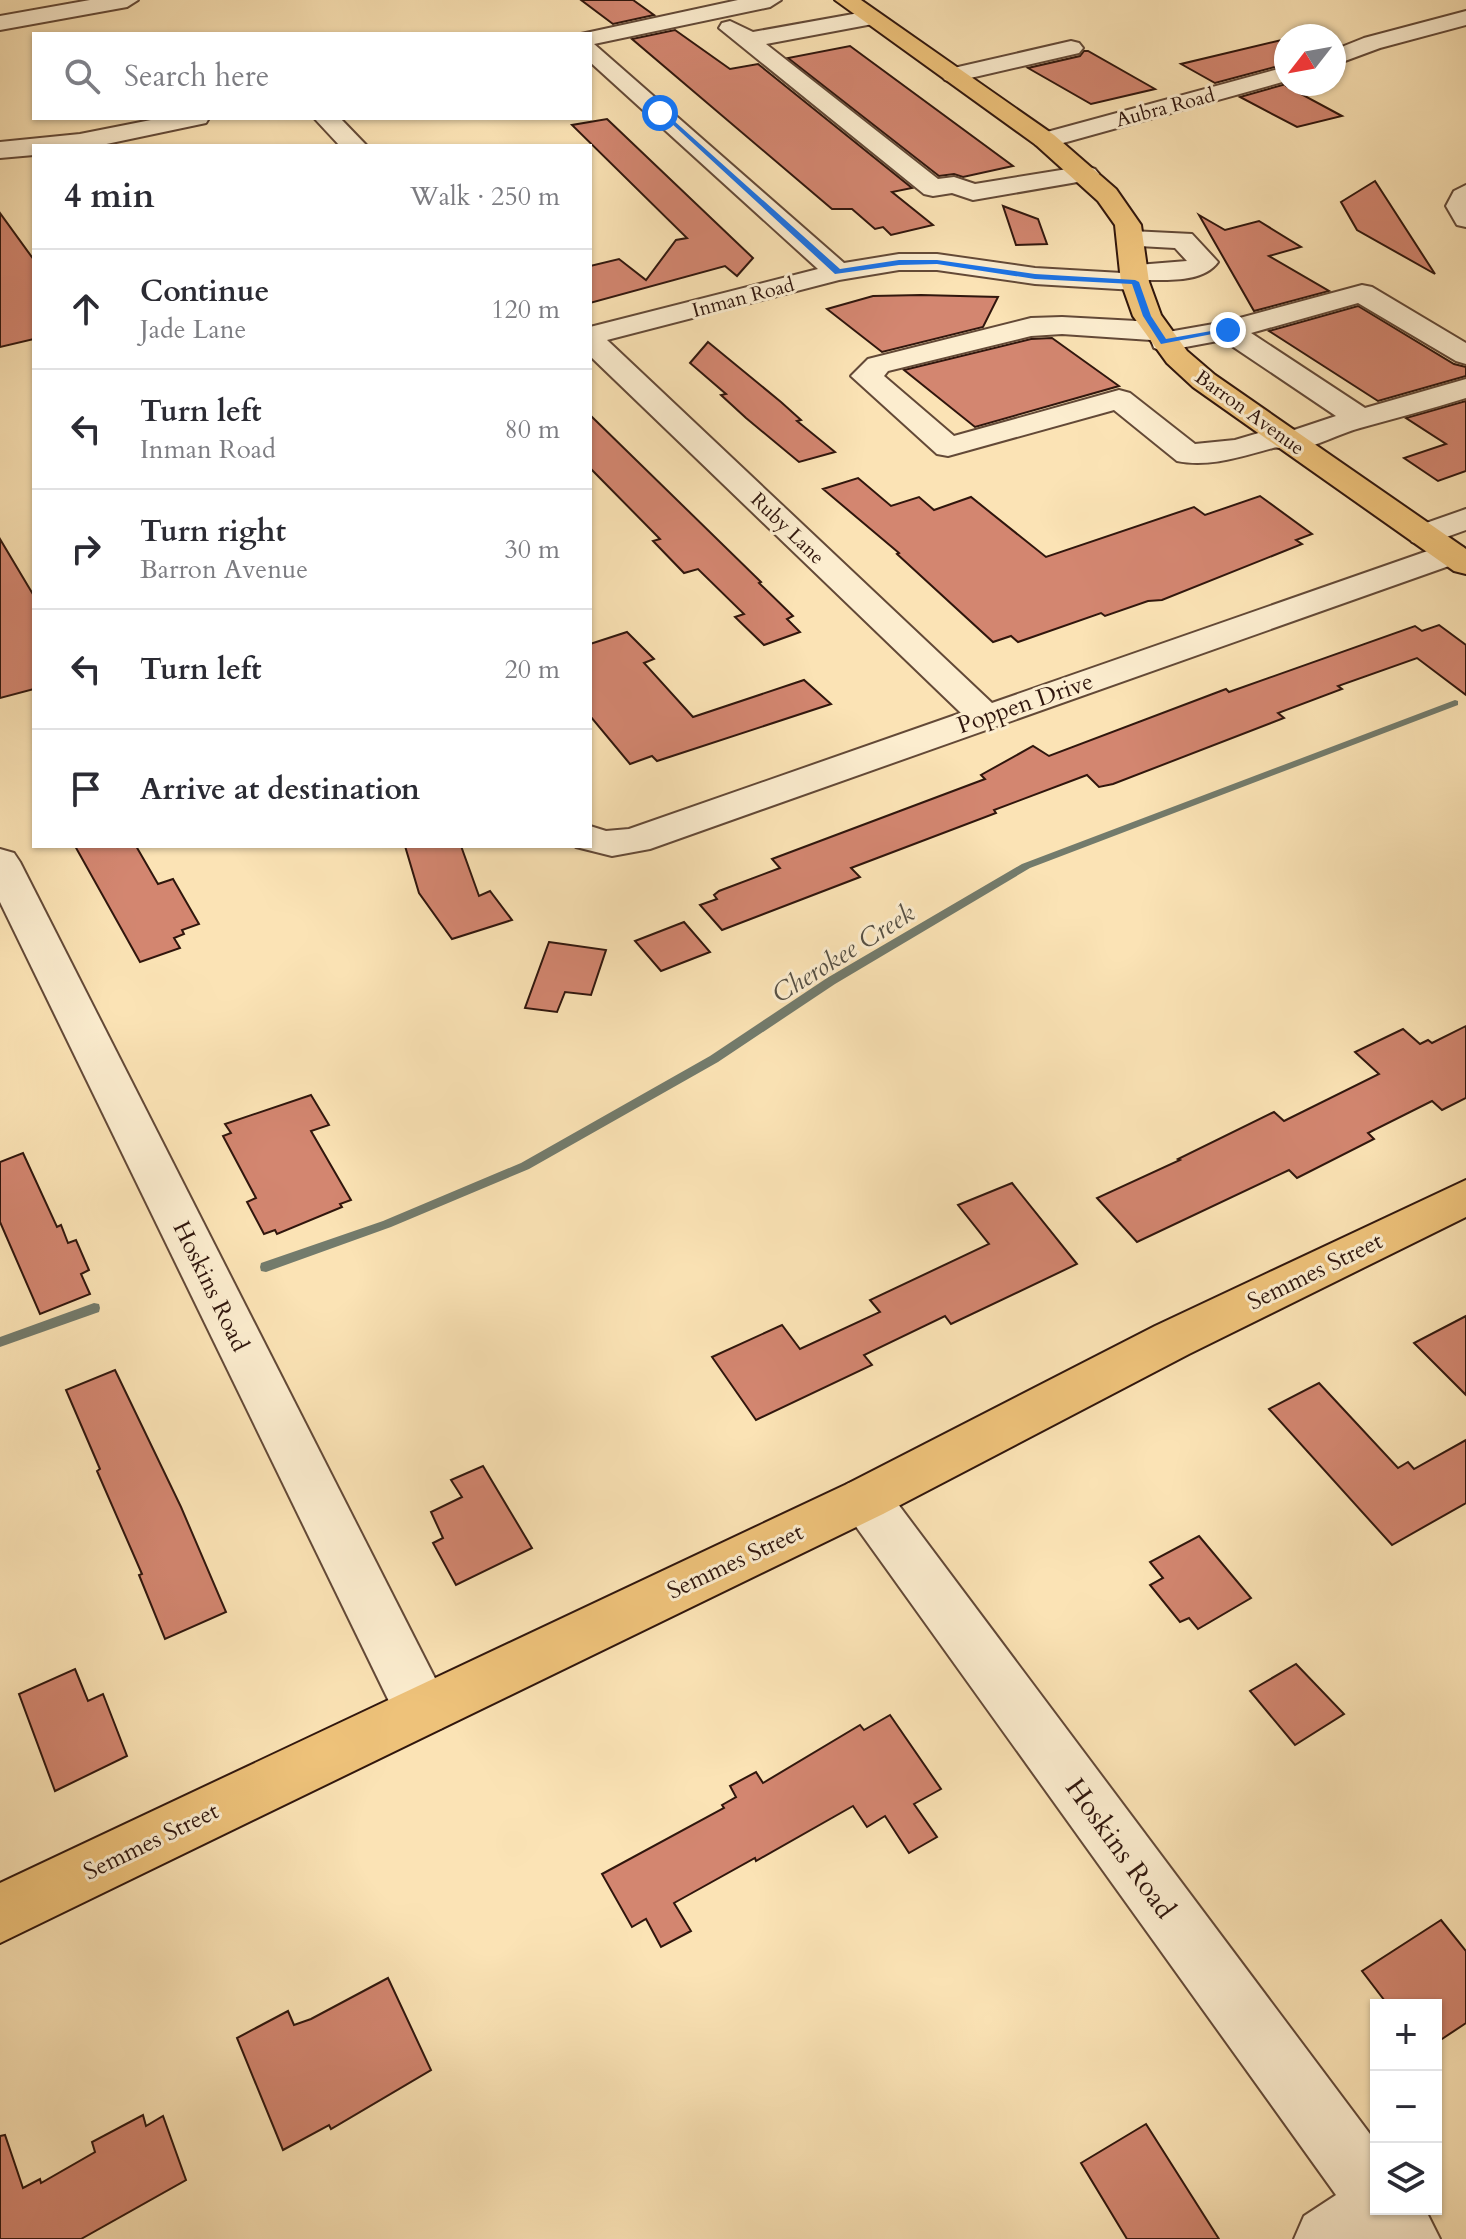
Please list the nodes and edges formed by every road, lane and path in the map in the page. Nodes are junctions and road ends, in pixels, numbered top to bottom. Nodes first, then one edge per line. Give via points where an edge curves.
1 (127, 0) edge
2 (770, 0) edge
3 (846, 0) edge
4 (1446, 0) edge
5 (1466, 16) edge
6 (715, 18) junction
7 (870, 18) junction
8 (0, 23) edge
9 (829, 25) junction
10 (592, 38) edge
11 (749, 40) junction
12 (1071, 48) dead end
13 (592, 52) edge
14 (1346, 53) edge
15 (998, 65) junction
16 (953, 75) junction
17 (1274, 77) edge
18 (1024, 83) dead end
19 (187, 120) edge
20 (328, 120) edge
21 (1045, 140) junction
22 (62, 144) edge
23 (352, 144) edge
24 (32, 147) edge
25 (0, 150) edge
26 (1086, 174) junction
27 (1466, 193) edge
28 (1466, 219) edge
29 (1131, 239) junction
30 (838, 272) junction
31 (1135, 277) junction
32 (1228, 330) junction
33 (1160, 336) junction
34 (592, 337) edge
35 (592, 340) edge
36 (1466, 355) edge
37 (1466, 388) edge
38 (1359, 418) junction
39 (1286, 438) junction
40 (1466, 519) edge
41 (1447, 551) edge
42 (986, 717) junction
43 (593, 846) edge
44 (0, 862) edge
45 (1466, 1197) edge
46 (865, 1499) junction
47 (422, 1710) junction
48 (0, 1914) edge
49 (1370, 2188) edge
50 (1370, 2211) edge
51 (1389, 2215) edge
52 (1327, 2239) edge
53 (1407, 2239) edge

1 - 8 street
2 - 6 street
3 - 7 main road, Barron Avenue
4 - 5 street
5 - 14 street
6 - 9 street via 804,9
6 - 10 street
6 - 11 street
7 - 9 street
7 - 16 main road, Barron Avenue
9 - 11 street
11 - 26 street via 933,188 954,185 973,192
12 - 15 street
13 - 30 street
15 - 16 street
15 - 18 street
16 - 21 main road, Barron Avenue
17 - 21 street, Aubra Road
19 - 22 street
20 - 23 street
21 - 26 main road, Barron Avenue
24 - 25 street
26 - 29 main road, Barron Avenue via 1119,209
27 - 28 street via 1459,208
29 - 31 main road, Barron Avenue
29 - 31 street, Inman Road via 1182,240 1204,262
30 - 31 street, Inman Road via 937,262 1035,276
30 - 34 street, Inman Road
31 - 33 main road, Barron Avenue via 1141,304
32 - 33 street
32 - 36 street via 1362,293
32 - 38 street
33 - 39 main road, Barron Avenue via 1204,381
33 - 39 street via 1057,324 1031,327 878,365 866,376 948,447 1119,399 1188,454
35 - 42 street, Ruby Lane
37 - 38 street
38 - 39 street
39 - 41 main road, Barron Avenue
40 - 41 street, Poppen Drive
41 - 42 street, Poppen Drive
42 - 43 street, Poppen Drive via 636,840
44 - 47 street, Hoskins Road
45 - 46 main road, Semmes Street via 1172,1340
46 - 47 main road, Semmes Street
46 - 49 street, Hoskins Road
47 - 48 main road, Semmes Street
50 - 52 street
51 - 53 street

